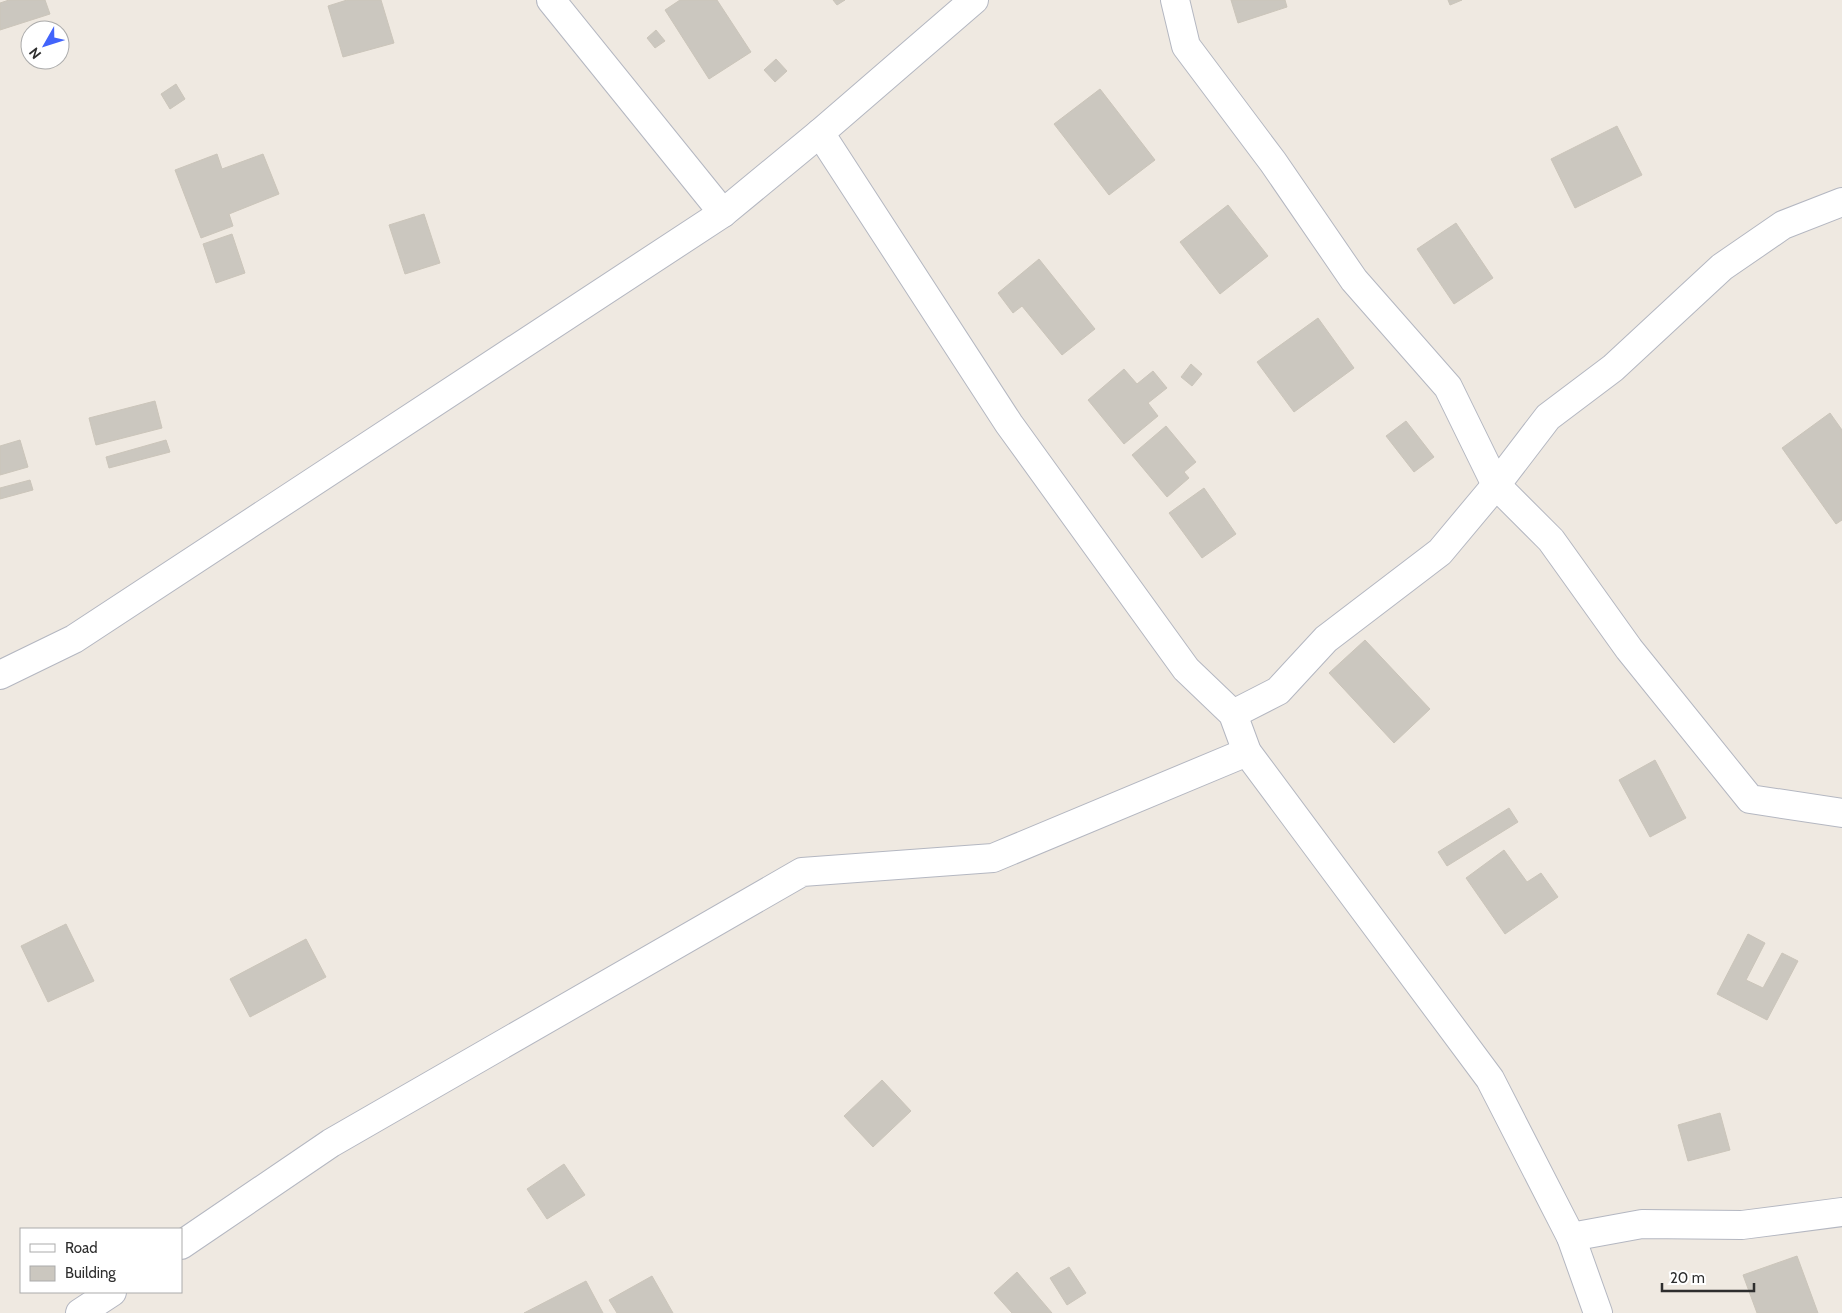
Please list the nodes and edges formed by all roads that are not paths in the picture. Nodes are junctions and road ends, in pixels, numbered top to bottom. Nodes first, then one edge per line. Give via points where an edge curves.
1 (551, 0) edge
2 (974, 0) edge
3 (1175, 0) edge
4 (820, 133) junction
5 (1842, 202) edge
6 (723, 213) junction
7 (1496, 485) junction
8 (0, 675) edge
9 (1232, 714) junction
10 (1247, 752) junction
11 (1842, 813) edge
12 (1842, 1212) edge
13 (1571, 1237) junction
14 (182, 1243) edge
15 (110, 1293) edge
16 (80, 1313) edge
17 (1598, 1313) edge

1 - 6 street
2 - 4 street
3 - 7 street via 1186,46 1273,162 1354,280 1448,387
4 - 6 street
4 - 9 street via 1009,424 1186,669
5 - 7 street via 1783,225 1722,267 1613,368 1548,417
6 - 8 street via 74,639
7 - 9 street via 1440,552 1326,639 1278,691
7 - 11 street via 1551,540 1629,649 1750,798
9 - 10 street
10 - 13 street via 1490,1079
10 - 14 street via 993,858 802,872 331,1143
12 - 13 street via 1742,1225 1642,1224
13 - 17 street
15 - 16 street

